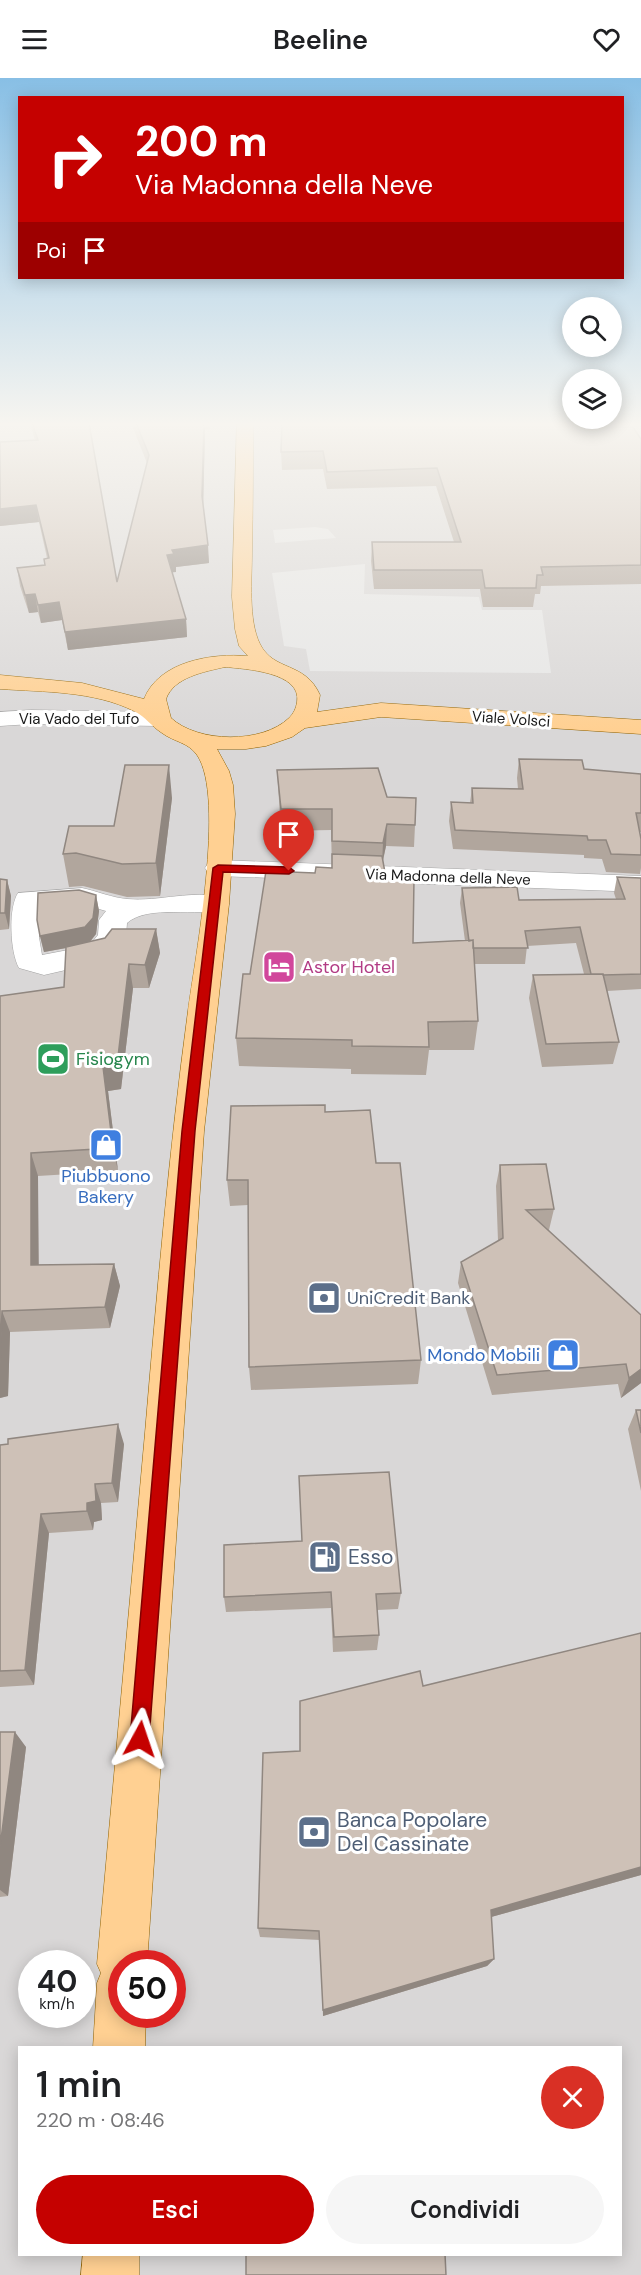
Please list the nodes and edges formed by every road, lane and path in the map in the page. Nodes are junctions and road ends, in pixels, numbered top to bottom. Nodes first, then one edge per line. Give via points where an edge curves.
1 (243, 526) edge
2 (242, 597) junction
3 (204, 664) junction
4 (267, 665) junction
5 (294, 676) junction
6 (171, 678) junction
7 (0, 682) edge
8 (63, 689) junction
9 (381, 710) junction
10 (158, 717) junction
11 (0, 719) edge
12 (297, 723) junction
13 (641, 727) edge
14 (267, 738) junction
15 (194, 739) junction
16 (223, 814) junction
17 (218, 868) junction
18 (641, 884) edge
19 (216, 904) junction
20 (127, 908) junction
21 (12, 938) edge
22 (123, 1950) edge
23 (120, 2028) edge
24 (119, 2046) edge
25 (111, 2256) edge
26 (110, 2275) edge

1 - 2 main road
2 - 3 main road via 233,630 222,649
2 - 4 main road via 250,646
3 - 4 main road via 225,661
3 - 6 main road
4 - 5 main road, Viale Volsci
5 - 9 main road, Viale Volsci via 345,701
5 - 12 main road via 308,694 309,704
6 - 8 main road via 124,686
6 - 10 main road via 158,691 154,705
7 - 8 main road
8 - 10 main road via 133,701
9 - 12 main road, Viale Volsci
9 - 13 main road, Viale Volsci
10 - 11 street, Via Vado del Tufo
10 - 15 main road via 172,731
12 - 14 main road, Viale Volsci
14 - 15 main road via 226,743
14 - 16 main road via 236,771
15 - 16 main road via 207,751 218,771
16 - 17 main road
17 - 18 street, Via Madonna della Neve
17 - 19 main road
19 - 20 street
19 - 22 main road via 188,1131
20 - 21 street via 82,896 27,899
20 - 21 street via 113,920 112,936 99,953 68,962 44,966 29,961
23 - 24 main road
25 - 26 main road

